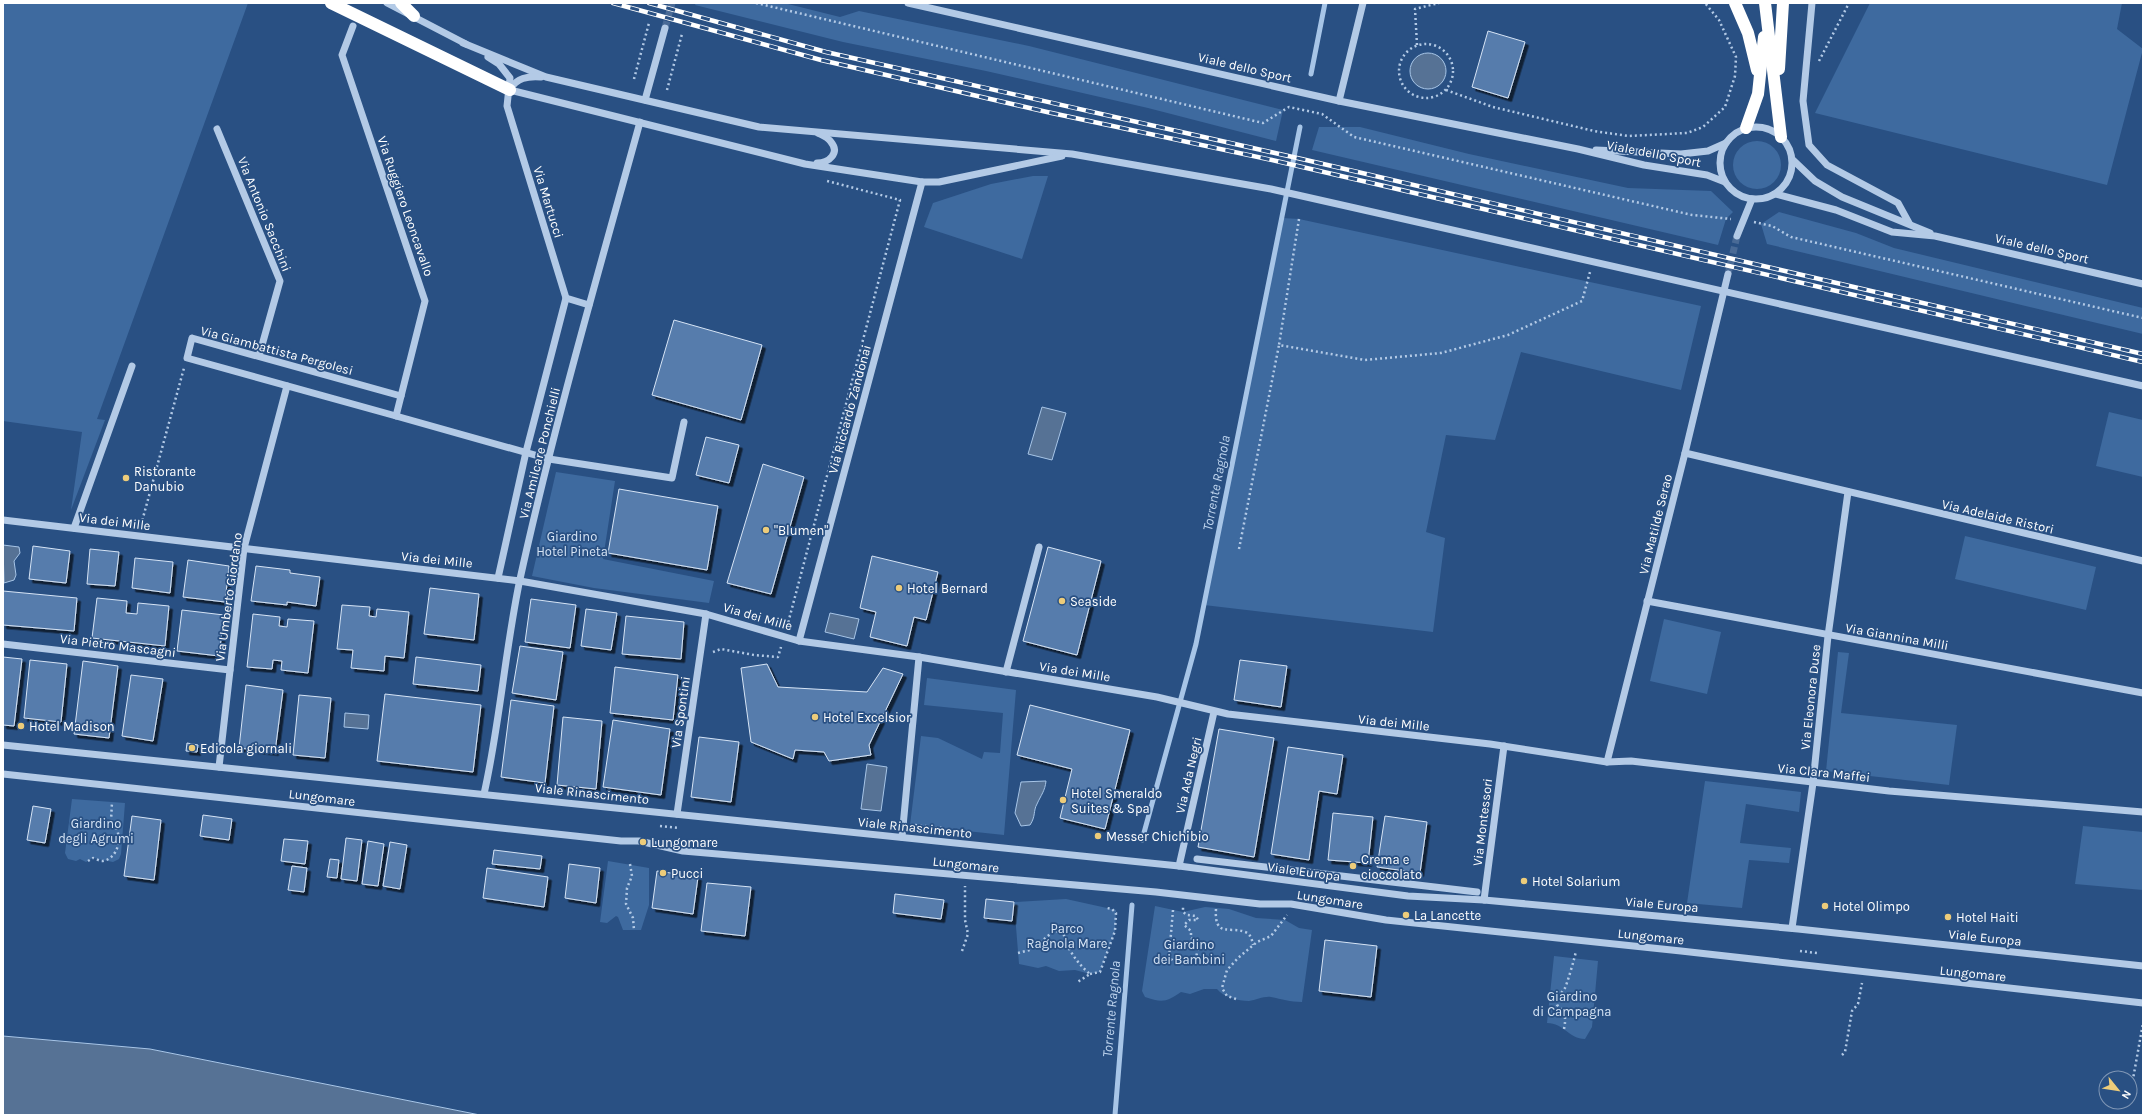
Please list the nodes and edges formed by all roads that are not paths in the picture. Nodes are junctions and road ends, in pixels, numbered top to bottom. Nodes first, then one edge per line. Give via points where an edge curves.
1 (331, 3) edge
2 (387, 3) edge
3 (401, 3) edge
4 (908, 3) edge
5 (1362, 3) edge
6 (1735, 3) edge
7 (1765, 3) edge
8 (1783, 3) edge
9 (1812, 3) edge
10 (414, 16) junction
11 (1766, 18) junction
12 (353, 26) dead end
13 (665, 28) tunnel mouth
14 (463, 43) junction
15 (546, 77) junction
16 (510, 90) junction
17 (1758, 94) junction
18 (1777, 94) junction
19 (645, 100) junction
20 (1339, 100) junction
21 (640, 122) junction
22 (1746, 128) junction
23 (217, 129) dead end
24 (814, 131) junction
25 (1781, 137) junction
26 (1726, 143) junction
27 (1578, 149) junction
28 (1072, 154) junction
29 (1793, 160) junction
30 (805, 164) junction
31 (922, 182) junction
32 (1725, 182) junction
33 (1776, 194) junction
34 (1752, 199) junction
35 (1909, 223) junction
36 (1737, 236) tunnel mouth
37 (1935, 236) junction
38 (1728, 274) tunnel mouth
39 (2143, 284) edge
40 (1724, 291) junction
41 (566, 298) junction
42 (589, 305) junction
43 (259, 356) junction
44 (132, 366) dead end
45 (287, 386) junction
46 (2143, 386) edge
47 (401, 396) junction
48 (396, 416) junction
49 (684, 422) dead end
50 (526, 452) junction
51 (1685, 453) junction
52 (549, 459) junction
53 (1848, 492) junction
54 (3, 520) edge
55 (74, 528) junction
56 (1040, 547) dead end
57 (244, 548) junction
58 (2143, 561) edge
59 (498, 578) junction
60 (520, 581) junction
61 (1647, 601) junction
62 (706, 614) junction
63 (1828, 636) junction
64 (800, 641) junction
65 (3, 644) edge
66 (919, 657) junction
67 (230, 670) junction
68 (1006, 672) junction
69 (2143, 693) edge
70 (1214, 712) junction
71 (3, 745) edge
72 (1504, 746) junction
73 (1607, 762) junction
74 (219, 767) junction
75 (3, 774) edge
76 (1813, 783) junction
77 (484, 794) junction
78 (2143, 812) edge
79 (677, 814) junction
80 (902, 837) junction
81 (1197, 859) dead end
82 (1179, 866) junction
83 (1477, 892) dead end
84 (1484, 900) junction
85 (1792, 928) junction
86 (2143, 966) edge
87 (2143, 1003) edge

1 - 16 highway
2 - 10 street
3 - 10 highway
4 - 20 street, Viale dello Sport
5 - 20 street
6 - 17 highway via 1757,63
7 - 11 highway
8 - 18 highway
9 - 35 street via 1803,101 1809,145 1827,165 1898,203
10 - 14 street
11 - 17 highway
11 - 18 highway
12 - 47 street, Via Ruggiero Leoncavallo via 342,55 425,301
13 - 19 street
14 - 15 street
14 - 16 street via 499,64 510,78
15 - 16 street via 521,79 514,83
15 - 19 street
16 - 21 street
16 - 41 street, Via Martucci via 507,106
17 - 22 highway
18 - 25 highway
19 - 24 street via 759,127
20 - 27 street, Viale dello Sport
21 - 30 street
21 - 42 street, Via Amilcare Ponchielli
22 - 25 street via 1763,128
22 - 26 street
23 - 43 street, Via Antonio Sacchini via 280,281
24 - 28 street
24 - 30 street via 830,140 834,148 833,154 826,162
25 - 29 street via 1788,145
26 - 27 street, Viale dello Sport via 1708,151 1681,154
26 - 32 street via 1720,162
27 - 32 street, Viale dello Sport via 1644,165 1707,175
28 - 31 street via 939,182
28 - 40 street via 1271,189
29 - 33 street via 1787,183
29 - 35 street, Viale dello Sport via 1815,181 1842,197
30 - 31 street
31 - 64 street, Via Riccardo Zandonai
32 - 34 street via 1735,193
33 - 34 street via 1760,200
33 - 37 street, Viale dello Sport via 1836,210 1892,232
34 - 36 street
35 - 37 street, Viale dello Sport
37 - 39 street, Viale dello Sport
38 - 40 street, Via Matilde Serao
40 - 46 street
40 - 51 street, Via Matilde Serao
41 - 42 street
41 - 50 street, Via Amilcare Ponchielli
42 - 52 street, Via Amilcare Ponchielli
43 - 45 street, Via Giambattista Pergolesi via 192,338 187,358
43 - 47 street, Via Giambattista Pergolesi
44 - 55 street
45 - 48 street
45 - 57 street, Via Umberto Giordano
47 - 48 street
48 - 50 street
49 - 52 street via 672,478
50 - 52 street
50 - 59 street, Via Amilcare Ponchielli
51 - 53 street, Via Adelaide Ristori
51 - 61 street, Via Matilde Serao
52 - 60 street, Via Amilcare Ponchielli
53 - 58 street, Via Adelaide Ristori
53 - 63 street, Via Eleonora Duse
54 - 55 street, Via dei Mille
55 - 57 street, Via dei Mille
56 - 68 street
57 - 59 street, Via dei Mille
57 - 67 street, Via Umberto Giordano
59 - 60 street, Via dei Mille
60 - 62 street, Via dei Mille
60 - 77 street, Via Amilcare Ponchielli
61 - 63 street, Via Giannina Milli
61 - 73 street, Via Matilde Serao
62 - 64 street, Via dei Mille
62 - 79 street, Via Spontini
63 - 69 street, Via Giannina Milli
63 - 76 street, Via Eleonora Duse
64 - 66 street, Via dei Mille
65 - 67 street, Via Pietro Mascagni
66 - 68 street, Via dei Mille
66 - 80 street
67 - 74 street, Via Umberto Giordano
68 - 70 street, Via dei Mille via 1157,697
70 - 72 street, Via dei Mille
70 - 82 street, Via Ada Negri
71 - 74 street, Viale Rinascimento
72 - 73 street, Via Clara Maffei
72 - 84 street, Via Montessori
73 - 76 street, Via Clara Maffei via 1631,761
74 - 77 street, Viale Rinascimento
75 - 87 street, Lungomare via 639,841 683,850 1156,892 1260,904 1291,904 1386,920
76 - 78 street, Via Clara Maffei
76 - 85 street, Via Eleonora Duse
77 - 79 street, Viale Rinascimento
79 - 80 street, Viale Rinascimento
80 - 82 street, Viale Rinascimento
81 - 83 street, Viale Europa
82 - 84 street, Viale Europa via 1408,896
84 - 85 street, Viale Europa
85 - 86 street, Viale Europa

